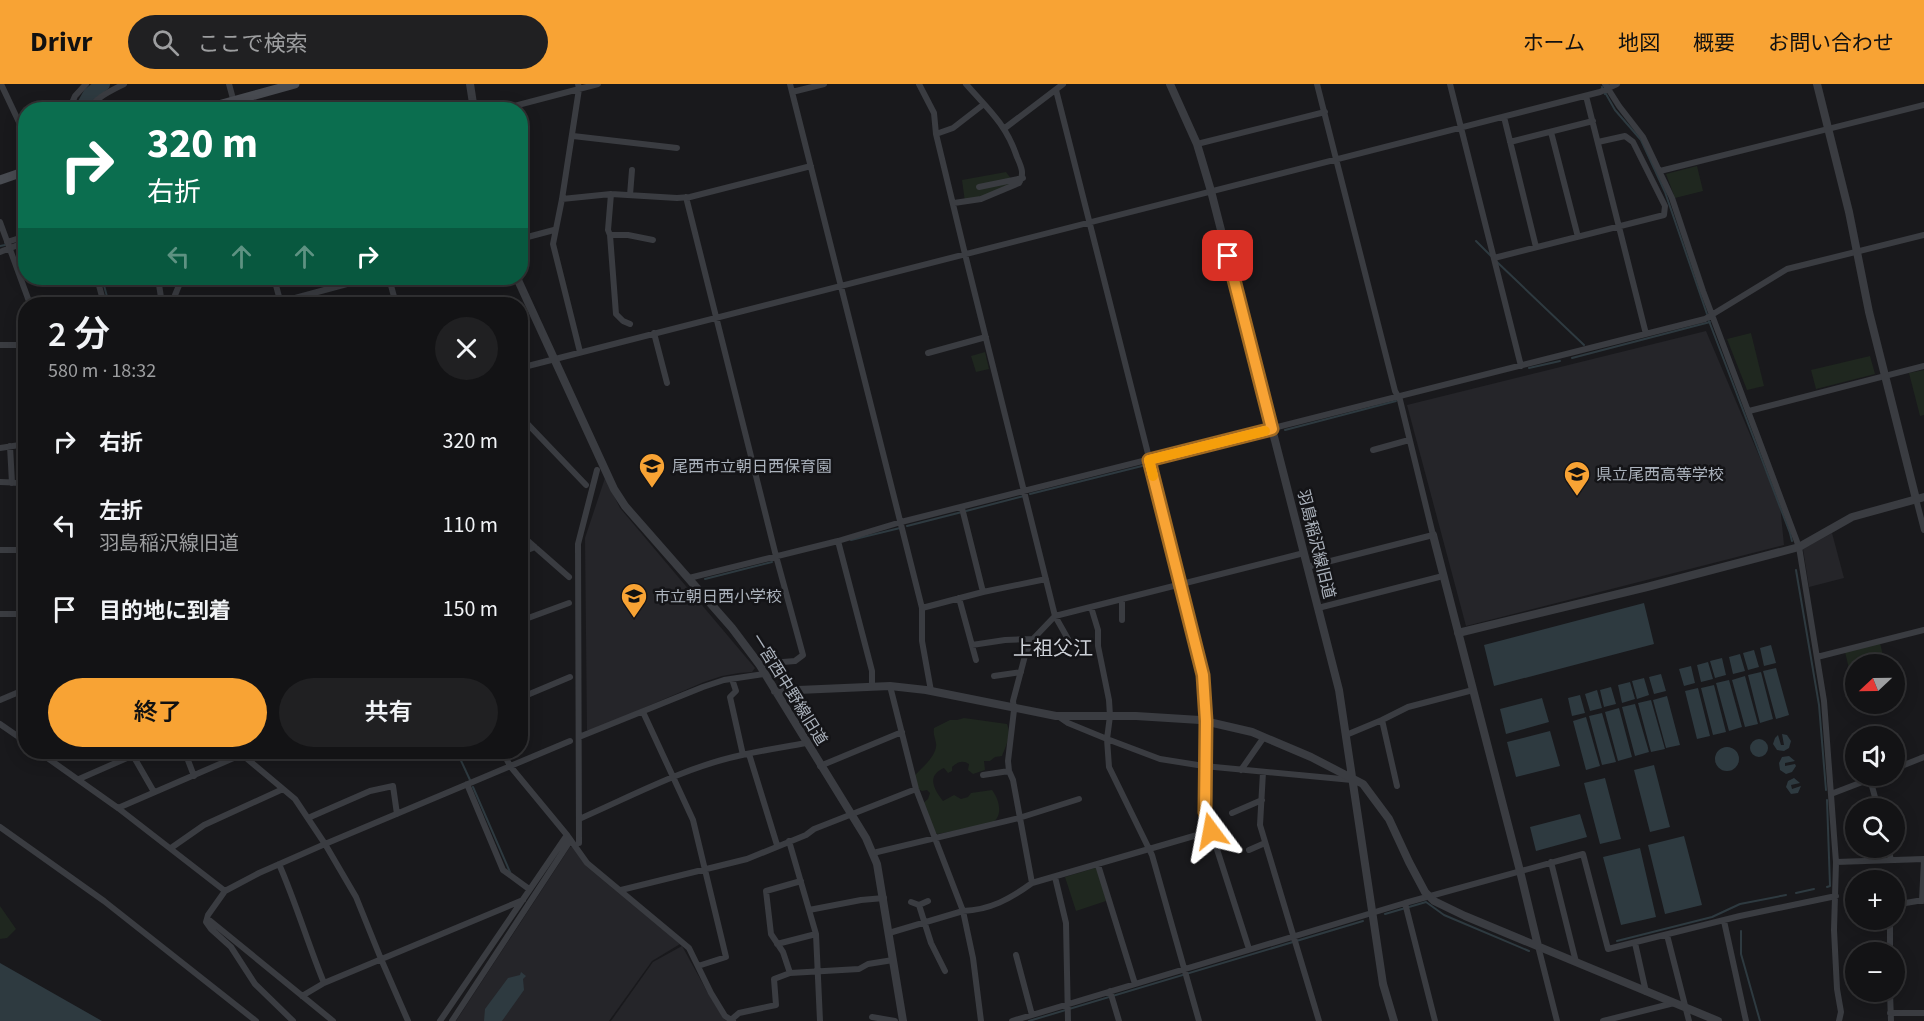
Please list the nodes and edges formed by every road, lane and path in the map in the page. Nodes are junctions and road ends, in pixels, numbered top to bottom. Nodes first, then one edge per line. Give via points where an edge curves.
1 (1, 84) edge
2 (86, 84) edge
3 (124, 84) edge
4 (229, 84) edge
5 (295, 84) edge
6 (470, 84) edge
7 (598, 84) edge
8 (790, 84) edge
9 (824, 84) edge
10 (919, 84) edge
11 (966, 84) edge
12 (1063, 84) edge
13 (1170, 84) edge
14 (1317, 84) edge
15 (1450, 84) edge
16 (1617, 84) edge
17 (1817, 84) edge
18 (1606, 86) edge
19 (578, 87) edge
20 (1056, 90) junction
21 (792, 92) junction
22 (1586, 96) junction
23 (72, 102) edge
24 (95, 102) edge
25 (234, 102) edge
26 (244, 102) edge
27 (473, 102) edge
28 (527, 102) edge
29 (984, 104) junction
30 (1924, 105) edge
31 (1325, 112) junction
32 (1504, 117) junction
33 (18, 120) edge
34 (1593, 121) junction
35 (1005, 128) junction
36 (1461, 128) junction
37 (1828, 129) junction
38 (1551, 132) junction
39 (936, 134) junction
40 (573, 136) junction
41 (1510, 142) junction
42 (1598, 142) junction
43 (1197, 144) junction
44 (677, 148) dead end
45 (1336, 159) junction
46 (811, 166) junction
47 (632, 170) dead end
48 (1660, 171) junction
49 (18, 174) edge
50 (1023, 177) junction
51 (0, 180) edge
52 (979, 187) dead end
53 (1211, 191) junction
54 (611, 194) junction
55 (630, 195) junction
56 (686, 197) junction
57 (562, 199) junction
58 (954, 203) junction
59 (0, 222) edge
60 (1088, 223) junction
61 (1619, 226) junction
62 (554, 230) junction
63 (610, 235) junction
64 (1924, 235) edge
65 (528, 236) edge
66 (1578, 237) junction
67 (18, 240) edge
68 (653, 240) dead end
69 (18, 243) edge
70 (8, 245) junction
71 (1536, 247) junction
72 (0, 252) edge
73 (1857, 252) junction
74 (965, 254) junction
75 (1494, 258) junction
76 (18, 272) edge
77 (328, 285) edge
78 (341, 285) edge
79 (841, 287) junction
80 (329, 288) junction
81 (300, 297) edge
82 (528, 302) edge
83 (1713, 316) junction
84 (716, 319) junction
85 (630, 324) dead end
86 (654, 333) junction
87 (1647, 334) junction
88 (987, 337) junction
89 (0, 345) edge
90 (18, 345) edge
91 (580, 352) junction
92 (928, 353) dead end
93 (554, 358) junction
94 (528, 366) edge
95 (1521, 366) junction
96 (1924, 366) edge
97 (1885, 376) junction
98 (667, 383) dead end
99 (1399, 397) junction
100 (1749, 411) junction
101 (528, 424) edge
102 (1272, 429) junction
103 (1409, 440) junction
104 (18, 445) edge
105 (10, 446) junction
106 (0, 448) edge
107 (1373, 450) dead end
108 (1149, 460) junction
109 (597, 470) dead end
110 (0, 482) edge
111 (12, 483) junction
112 (18, 483) edge
113 (586, 485) dead end
114 (1025, 492) junction
115 (1920, 498) edge
116 (962, 508) junction
117 (901, 522) junction
118 (1924, 530) edge
119 (1432, 535) junction
120 (528, 541) edge
121 (838, 541) junction
122 (535, 547) junction
123 (1799, 547) junction
124 (0, 550) edge
125 (18, 550) edge
126 (528, 550) edge
127 (1304, 553) junction
128 (776, 556) junction
129 (1307, 567) junction
130 (1443, 576) junction
131 (569, 577) dead end
132 (689, 578) junction
133 (1046, 579) junction
134 (1180, 585) junction
135 (983, 592) junction
136 (959, 598) junction
137 (1122, 599) junction
138 (569, 603) dead end
139 (1091, 607) junction
140 (922, 608) junction
141 (1318, 608) junction
142 (0, 614) edge
143 (18, 614) edge
144 (1055, 616) junction
145 (528, 618) edge
146 (1122, 620) dead end
147 (1924, 630) edge
148 (1458, 633) junction
149 (1033, 639) junction
150 (1068, 639) dead end
151 (972, 645) junction
152 (1816, 657) junction
153 (976, 660) dead end
154 (759, 664) junction
155 (1021, 672) junction
156 (764, 674) junction
157 (994, 676) dead end
158 (570, 678) dead end
159 (732, 679) junction
160 (872, 686) junction
161 (890, 686) junction
162 (1473, 690) junction
163 (931, 691) junction
164 (18, 692) edge
165 (775, 692) junction
166 (528, 695) edge
167 (0, 700) edge
168 (1013, 706) junction
169 (643, 712) junction
170 (1056, 716) junction
171 (1110, 716) junction
172 (1382, 720) junction
173 (1206, 721) junction
174 (0, 724) edge
175 (902, 732) junction
176 (1346, 735) junction
177 (18, 736) edge
178 (579, 737) junction
179 (1264, 737) junction
180 (1107, 739) junction
181 (570, 741) dead end
182 (806, 743) junction
183 (746, 754) junction
184 (1924, 757) edge
185 (528, 758) edge
186 (49, 759) edge
187 (125, 759) edge
188 (135, 759) edge
189 (188, 759) edge
190 (229, 759) edge
191 (249, 759) edge
192 (506, 759) edge
193 (527, 759) edge
194 (1905, 765) edge
195 (108, 766) junction
196 (510, 766) junction
197 (820, 766) junction
198 (1204, 766) junction
199 (1241, 770) junction
200 (1009, 771) junction
201 (1263, 772) junction
202 (111, 774) dead end
203 (983, 775) dead end
204 (194, 776) junction
205 (673, 778) junction
206 (79, 779) junction
207 (1353, 780) junction
208 (467, 784) junction
209 (1396, 786) dead end
210 (1850, 786) edge
211 (283, 789) junction
212 (916, 789) junction
213 (154, 792) junction
214 (1831, 794) junction
215 (1079, 799) dead end
216 (1262, 800) junction
217 (118, 808) junction
218 (1232, 813) dead end
219 (397, 814) junction
220 (852, 815) junction
221 (308, 818) junction
222 (1019, 818) junction
223 (579, 819) junction
224 (0, 827) edge
225 (1211, 831) junction
226 (569, 838) junction
227 (936, 838) junction
228 (789, 841) junction
229 (579, 843) dead end
230 (1265, 843) junction
231 (325, 844) junction
232 (777, 845) junction
233 (171, 849) junction
234 (1149, 849) junction
235 (1249, 850) dead end
236 (873, 853) junction
237 (1924, 859) edge
238 (1891, 860) joint
239 (1551, 862) junction
240 (1836, 862) junction
241 (279, 864) junction
242 (1098, 865) junction
243 (704, 870) junction
244 (1520, 871) junction
245 (1055, 877) junction
246 (801, 880) junction
247 (1032, 883) junction
248 (529, 890) junction
249 (621, 890) junction
250 (225, 891) junction
251 (1429, 896) junction
252 (1836, 896) junction
253 (884, 898) junction
254 (523, 900) junction
255 (1923, 900) edge
256 (928, 901) dead end
257 (911, 902) dead end
258 (1405, 903) junction
259 (1905, 903) edge
260 (919, 905) junction
261 (810, 910) junction
262 (963, 911) junction
263 (1372, 912) junction
264 (207, 919) junction
265 (1724, 921) junction
266 (925, 922) junction
267 (889, 933) junction
268 (816, 934) junction
269 (1667, 935) junction
270 (1293, 936) junction
271 (1635, 943) junction
272 (777, 944) junction
273 (1538, 946) junction
274 (1249, 949) junction
275 (1016, 955) dead end
276 (381, 959) junction
277 (893, 960) junction
278 (1576, 962) junction
279 (698, 966) junction
280 (1185, 969) junction
281 (945, 971) dead end
282 (817, 972) junction
283 (790, 973) junction
284 (324, 983) junction
285 (1135, 984) junction
286 (1110, 991) junction
287 (1646, 992) junction
288 (302, 996) junction
289 (1890, 1002) edge
290 (1674, 1003) junction
291 (1068, 1004) junction
292 (1685, 1008) junction
293 (1890, 1013) junction
294 (1924, 1013) edge
295 (1032, 1015) junction
296 (872, 1017) dead end
297 (733, 1020) edge
298 (256, 1021) edge
299 (293, 1021) edge
300 (333, 1021) edge
301 (408, 1021) edge
302 (440, 1021) edge
303 (452, 1021) edge
304 (820, 1021) edge
305 (895, 1021) edge
306 (903, 1021) edge
307 (981, 1021) edge
308 (1012, 1021) edge
309 (1068, 1021) edge
310 (1119, 1021) edge
311 (1199, 1021) edge
312 (1319, 1021) edge
313 (1394, 1021) edge
314 (1435, 1021) edge
315 (1557, 1021) edge
316 (1603, 1021) edge
317 (1689, 1021) edge
318 (1718, 1021) edge
319 (1746, 1021) edge
320 (1839, 1021) edge
321 (1891, 1021) edge

1 - 33 street
2 - 23 street
3 - 24 street
4 - 25 street
5 - 26 main road
6 - 27 street
7 - 19 street
8 - 21 street
9 - 21 street
10 - 39 street via 934,113
11 - 29 street
12 - 20 street
13 - 43 street, 羽島稲沢線旧道
14 - 31 street
15 - 36 street
16 - 18 street
17 - 37 street
18 - 22 street
18 - 48 street via 1643,137
19 - 28 street
19 - 40 street
20 - 35 street
20 - 60 street
21 - 46 street
22 - 32 street
22 - 34 street
29 - 35 street
29 - 39 street via 953,128
30 - 37 street
31 - 43 street
31 - 45 street
32 - 36 street
32 - 41 street
34 - 38 street
34 - 42 street
35 - 50 street
36 - 45 street
36 - 75 street
37 - 48 street
37 - 73 street
38 - 41 street
38 - 66 street
39 - 58 street
40 - 44 street
40 - 57 street
41 - 71 street
42 - 61 street
42 - 61 street via 1625,136 1633,142 1665,206 1664,215
43 - 53 street, 羽島稲沢線旧道
45 - 53 street
45 - 99 street
46 - 56 street
46 - 79 street
47 - 55 street
48 - 83 street
49 - 51 main road
50 - 52 street
50 - 58 street via 1019,183 981,199
53 - 60 street
53 - 102 street, 羽島稲沢線旧道
54 - 55 street
54 - 57 street
54 - 63 street
55 - 56 street
56 - 84 street
57 - 62 street
58 - 74 street
59 - 70 street
60 - 74 street
60 - 108 street
61 - 66 street
61 - 87 street
62 - 65 street
62 - 91 street via 553,244
63 - 68 street
63 - 85 street via 616,314
64 - 73 street
66 - 71 street
67 - 70 street
69 - 70 street
70 - 72 street
70 - 76 street
71 - 75 street
73 - 83 street via 1787,269
73 - 97 street
74 - 79 street
74 - 88 street
75 - 95 street
77 - 80 street
78 - 80 street
79 - 84 street
79 - 117 street
80 - 81 street
82 - 93 street, 一宮西中野線旧道
83 - 87 street
83 - 100 street
84 - 86 street
84 - 128 street
86 - 91 street
86 - 98 street
87 - 95 street
88 - 92 street
88 - 114 street
89 - 90 street
91 - 93 street
93 - 94 street
93 - 132 street, 一宮西中野線旧道 via 614,489
95 - 99 street
96 - 97 street
97 - 100 street
97 - 115 street
99 - 102 street
99 - 103 street
100 - 123 street
101 - 113 street
102 - 108 street
102 - 127 street, 羽島稲沢線旧道
103 - 107 street
103 - 119 street
104 - 105 street
105 - 106 street
105 - 111 street
108 - 114 street
108 - 134 street
109 - 178 street via 578,544
110 - 111 street
111 - 112 street
114 - 116 street
114 - 133 street
115 - 118 street
115 - 123 street via 1852,517
116 - 117 street
116 - 135 street
117 - 121 street
117 - 140 street
119 - 129 street
119 - 130 street
120 - 122 street
121 - 128 street
121 - 160 street via 871,665
122 - 126 street
122 - 131 street
123 - 148 street
123 - 152 street
124 - 125 street
127 - 129 street, 羽島稲沢線旧道
127 - 134 street
128 - 132 street
128 - 154 street via 803,655 795,661
129 - 141 street, 羽島稲沢線旧道
130 - 141 street
130 - 148 street
132 - 154 street, 一宮西中野線旧道
133 - 135 street
133 - 144 street
134 - 137 street
134 - 173 street via 1203,675
135 - 136 street
136 - 140 street
136 - 151 street
137 - 139 street
137 - 146 street
138 - 145 street
139 - 144 street
139 - 171 street
140 - 163 street via 922,641
141 - 176 street, 羽島稲沢線旧道
142 - 143 street
144 - 149 street
144 - 150 street
147 - 152 street
148 - 162 street
149 - 151 street
149 - 155 street
151 - 153 street
152 - 214 street via 1824,701
154 - 156 street, 一宮西中野線旧道
155 - 157 street
155 - 168 street
156 - 159 street
156 - 165 street, 一宮西中野線旧道
158 - 166 street
159 - 169 street
159 - 183 street via 736,692 730,697
160 - 161 street
160 - 165 street
161 - 163 street
161 - 175 street
162 - 172 street via 1408,707
162 - 244 street
163 - 168 street
164 - 167 street
165 - 182 street, 一宮西中野線旧道
168 - 170 street
168 - 200 street
169 - 178 street
169 - 205 street
170 - 171 street
170 - 180 street
171 - 173 street
171 - 180 street
172 - 176 street
172 - 209 street
173 - 179 street
173 - 198 street
174 - 177 street
175 - 197 street
175 - 212 street
176 - 207 street, 羽島稲沢線旧道
178 - 223 street
179 - 199 street
179 - 207 street
180 - 198 street via 1160,759
180 - 234 street via 1109,767
181 - 185 street
182 - 183 street
182 - 197 street, 一宮西中野線旧道
183 - 205 street
183 - 232 street
184 - 194 street
186 - 206 street
187 - 195 street
188 - 213 street
189 - 204 street
190 - 204 street
191 - 211 street
192 - 196 street
193 - 196 street
195 - 202 street
195 - 206 street
196 - 208 street
196 - 226 street
197 - 220 street, 一宮西中野線旧道
198 - 199 street
198 - 225 street via 1205,812
199 - 201 street
200 - 203 street
200 - 222 street
201 - 207 street
201 - 216 street
204 - 213 street
205 - 223 street
205 - 243 street via 693,820
206 - 217 street
207 - 251 street via 1363,784 1389,819
207 - 263 street, 羽島稲沢線旧道
208 - 219 street
208 - 248 street via 503,870
210 - 214 street
211 - 221 street
211 - 233 street via 204,825
212 - 220 street
212 - 227 street
213 - 217 street
214 - 240 street
215 - 222 street
216 - 218 street
216 - 230 street via 1260,825
217 - 233 street
219 - 221 street via 393,786 370,791
219 - 231 street
220 - 228 street
220 - 236 street, 一宮西中野線旧道
221 - 231 street
222 - 227 street
222 - 247 street
223 - 229 street
224 - 298 street via 104,900
225 - 234 street
225 - 274 street
226 - 248 street
226 - 249 street via 587,863
226 - 303 street
227 - 236 street
227 - 262 street
228 - 232 street
228 - 246 street
230 - 235 street
230 - 270 street
231 - 241 street
231 - 276 street via 357,897
232 - 243 street via 747,859
233 - 250 street
234 - 242 street
234 - 280 street
236 - 253 street, 一宮西中野線旧道
237 - 238 street
237 - 255 street
238 - 240 street
239 - 244 street
239 - 271 street via 1583,854 1608,950
239 - 278 street
240 - 252 street
241 - 250 street
241 - 284 street
242 - 245 street
242 - 285 street
243 - 249 street
243 - 279 street via 726,957
244 - 251 street
244 - 273 street
245 - 247 street
245 - 291 street via 1066,923
246 - 261 street
246 - 272 street via 766,891 771,934
247 - 262 street via 994,905
248 - 254 street
249 - 279 street via 687,945
250 - 264 street
251 - 258 street
251 - 273 street via 1465,916
252 - 265 street
252 - 320 street
253 - 261 street
253 - 267 street, 一宮西中野線旧道
254 - 276 street
254 - 302 street
255 - 259 street
256 - 260 street
257 - 260 street
258 - 263 street
258 - 314 street
260 - 266 street
261 - 268 street
262 - 266 street
262 - 307 street
263 - 270 street
263 - 313 street, 羽島稲沢線旧道 via 1383,984
264 - 288 street
264 - 299 street via 255,984
265 - 269 street
265 - 319 street
266 - 267 street
266 - 281 street
267 - 277 street, 一宮西中野線旧道
268 - 272 street
268 - 282 street
269 - 271 street
269 - 292 street
270 - 274 street
270 - 312 street
271 - 287 street
272 - 283 street
273 - 278 street
273 - 315 street
274 - 280 street
275 - 295 street
276 - 284 street
276 - 301 street
277 - 282 street via 859,969
277 - 306 street, 一宮西中野線旧道
278 - 287 street
279 - 297 street via 725,1016
280 - 285 street
280 - 311 street
282 - 283 street
282 - 304 street
283 - 297 street via 774,979 776,1005 739,1013
284 - 288 street
285 - 286 street
286 - 291 street
286 - 310 street
287 - 290 street
288 - 300 street
289 - 293 street
290 - 292 street
290 - 316 street
291 - 295 street
291 - 309 street
292 - 317 street
292 - 318 street
293 - 294 street
293 - 321 street
295 - 308 street
296 - 305 street

